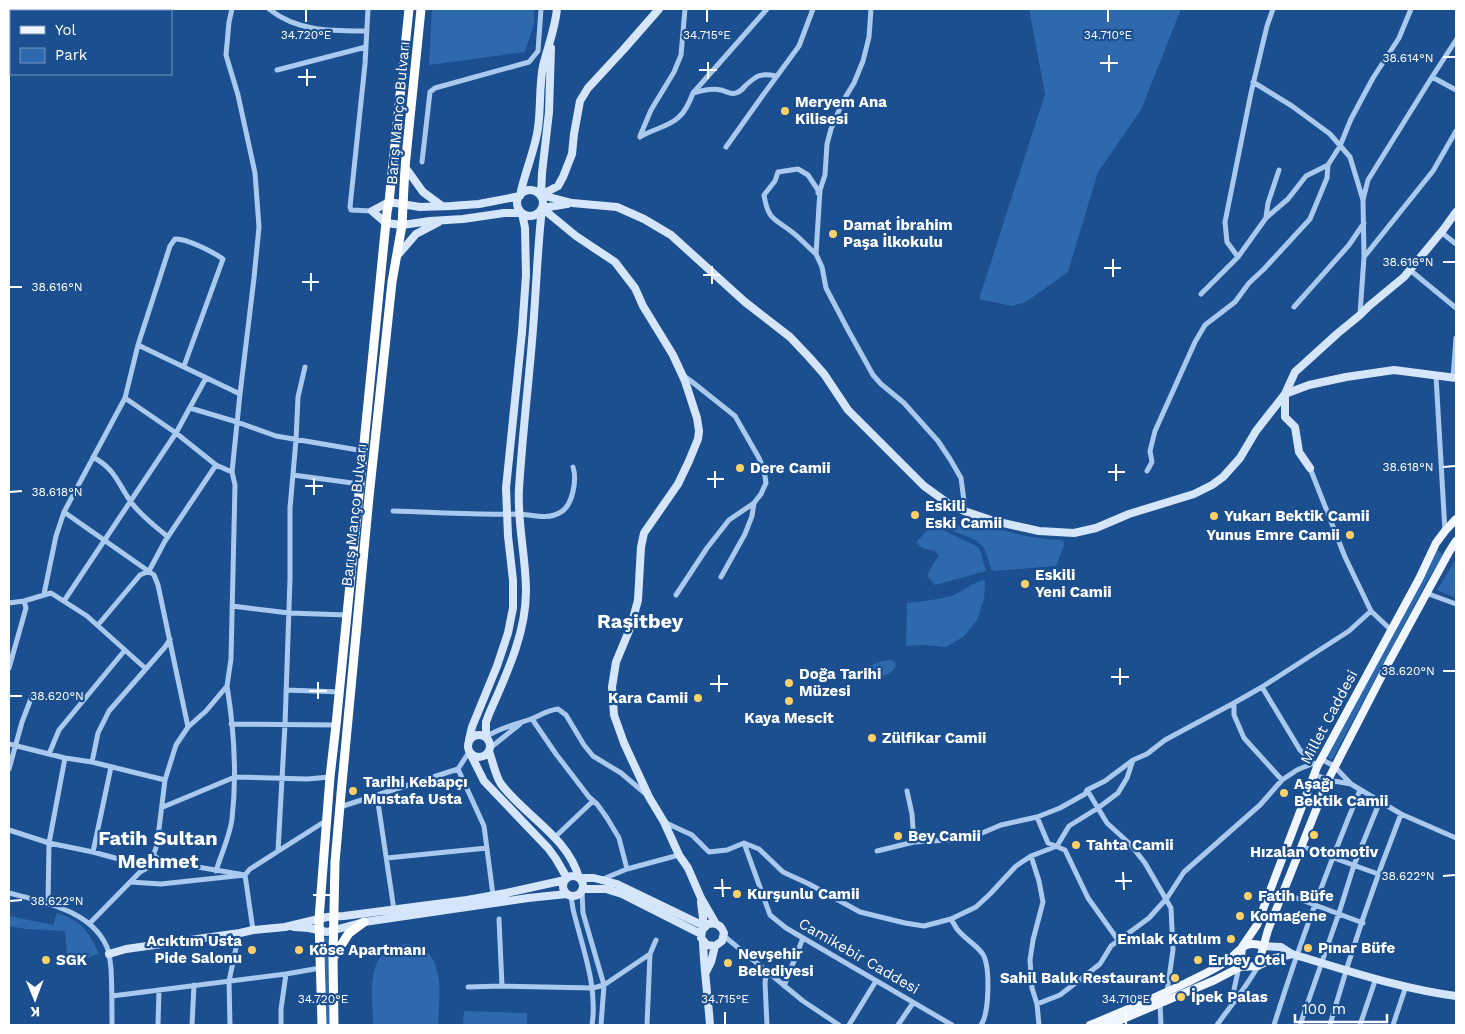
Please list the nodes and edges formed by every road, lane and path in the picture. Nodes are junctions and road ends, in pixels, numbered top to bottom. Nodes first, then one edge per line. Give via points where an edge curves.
1 (232, 9) edge
2 (269, 9) edge
3 (368, 9) edge
4 (409, 9) edge
5 (421, 9) edge
6 (541, 9) edge
7 (557, 9) edge
8 (659, 9) edge
9 (685, 9) edge
10 (767, 9) edge
11 (813, 9) edge
12 (871, 9) edge
13 (1273, 9) edge
14 (1411, 9) edge
15 (367, 31) junction
16 (539, 38) junction
17 (551, 39) junction
18 (1456, 40) edge
19 (366, 46) junction
20 (277, 70) dead end
21 (776, 76) junction
22 (1432, 76) junction
23 (1253, 82) junction
24 (1456, 90) edge
25 (693, 93) junction
26 (1456, 131) edge
27 (1340, 146) junction
28 (726, 147) dead end
29 (422, 162) dead end
30 (1328, 164) junction
31 (405, 167) junction
32 (1280, 170) dead end
33 (541, 195) junction
34 (520, 196) junction
35 (1364, 200) junction
36 (389, 202) junction
37 (820, 202) junction
38 (572, 203) junction
39 (404, 204) junction
40 (442, 206) junction
41 (542, 208) junction
42 (372, 211) junction
43 (1456, 212) edge
44 (522, 213) junction
45 (1266, 218) junction
46 (442, 220) junction
47 (1364, 222) junction
48 (386, 223) junction
49 (402, 225) junction
50 (1441, 232) junction
51 (1456, 244) edge
52 (816, 254) junction
53 (397, 256) junction
54 (1238, 257) junction
55 (1364, 257) junction
56 (1410, 270) junction
57 (1201, 294) dead end
58 (1294, 307) dead end
59 (1456, 308) edge
60 (1360, 315) junction
61 (1456, 338) edge
62 (138, 345) junction
63 (1456, 357) edge
64 (184, 366) junction
65 (305, 366) dead end
66 (682, 375) junction
67 (1436, 376) junction
68 (206, 378) junction
69 (1454, 378) edge
70 (240, 394) junction
71 (1284, 394) junction
72 (125, 398) junction
73 (190, 408) junction
74 (237, 422) junction
75 (176, 433) junction
76 (296, 440) junction
77 (364, 451) junction
78 (93, 458) junction
79 (216, 465) junction
80 (573, 467) dead end
81 (1310, 468) joint
82 (1147, 471) dead end
83 (232, 472) junction
84 (293, 475) junction
85 (360, 484) junction
86 (131, 501) junction
87 (754, 503) junction
88 (394, 511) dead end
89 (964, 511) junction
90 (64, 512) junction
91 (519, 514) junction
92 (507, 515) junction
93 (1456, 519) edge
94 (1445, 531) junction
95 (168, 537) junction
96 (1456, 537) edge
97 (105, 541) junction
98 (1456, 541) edge
99 (1436, 543) junction
100 (1449, 552) junction
101 (149, 571) junction
102 (721, 576) dead end
103 (1426, 593) junction
104 (44, 594) junction
105 (676, 595) dead end
106 (24, 601) junction
107 (64, 602) junction
108 (9, 603) edge
109 (1456, 604) edge
110 (232, 606) junction
111 (1371, 612) junction
112 (289, 613) junction
113 (347, 615) junction
114 (98, 625) junction
115 (1391, 630) junction
116 (170, 639) junction
117 (125, 650) junction
118 (9, 668) edge
119 (145, 668) junction
120 (227, 686) junction
121 (1262, 687) junction
122 (286, 690) junction
123 (340, 692) junction
124 (32, 696) dead end
125 (1234, 703) junction
126 (532, 719) junction
127 (522, 722) junction
128 (231, 724) junction
129 (285, 725) junction
130 (336, 725) junction
131 (188, 727) junction
132 (486, 737) junction
133 (468, 740) junction
134 (12, 744) edge
135 (489, 750) junction
136 (470, 753) junction
137 (49, 754) junction
138 (65, 758) junction
139 (1133, 760) junction
140 (92, 762) junction
141 (111, 766) junction
142 (1317, 766) junction
143 (1334, 766) junction
144 (9, 769) edge
145 (458, 769) junction
146 (330, 777) junction
147 (235, 778) junction
148 (282, 778) junction
149 (165, 780) junction
150 (1282, 780) junction
151 (1328, 780) junction
152 (1351, 784) junction
153 (1087, 790) junction
154 (1360, 790) junction
155 (907, 791) dead end
156 (377, 796) junction
157 (649, 796) junction
158 (593, 801) junction
159 (1380, 801) junction
160 (163, 806) junction
161 (340, 807) junction
162 (1098, 808) junction
163 (1401, 814) junction
164 (1037, 817) junction
165 (328, 820) junction
166 (664, 822) junction
167 (9, 830) edge
168 (554, 838) junction
169 (1456, 838) edge
170 (914, 842) junction
171 (49, 843) junction
172 (744, 843) junction
173 (1057, 846) junction
174 (1301, 846) junction
175 (486, 848) junction
176 (278, 851) junction
177 (877, 851) dead end
178 (93, 852) junction
179 (153, 855) junction
180 (679, 855) junction
181 (1031, 856) junction
182 (1332, 857) junction
183 (387, 858) junction
184 (1354, 865) junction
185 (148, 867) junction
186 (627, 869) junction
187 (216, 871) junction
188 (1378, 874) junction
189 (245, 875) junction
190 (579, 878) junction
191 (566, 879) junction
192 (602, 879) junction
193 (130, 882) junction
194 (583, 890) junction
195 (9, 893) edge
196 (1283, 893) junction
197 (493, 895) junction
198 (569, 895) junction
199 (701, 898) junction
200 (1167, 898) junction
201 (48, 904) junction
202 (1316, 905) junction
203 (394, 910) junction
204 (1339, 913) junction
205 (335, 917) junction
206 (319, 919) junction
207 (499, 919) dead end
208 (951, 919) junction
209 (364, 922) junction
210 (1362, 922) junction
211 (89, 924) junction
212 (716, 924) junction
213 (284, 927) junction
214 (253, 930) junction
215 (335, 930) junction
216 (319, 931) junction
217 (240, 933) junction
218 (703, 934) junction
219 (724, 936) junction
220 (803, 938) junction
221 (656, 940) dead end
222 (1118, 940) junction
223 (715, 946) junction
224 (1263, 946) junction
225 (1242, 947) junction
226 (110, 954) junction
227 (650, 954) junction
228 (1294, 955) junction
229 (333, 958) junction
230 (1322, 963) junction
231 (1258, 966) junction
232 (1240, 967) junction
233 (320, 968) junction
234 (1345, 969) junction
235 (706, 972) junction
236 (766, 972) junction
237 (286, 974) junction
238 (1376, 978) junction
239 (229, 980) junction
240 (876, 981) junction
241 (194, 985) junction
242 (604, 985) junction
243 (502, 986) junction
244 (784, 986) junction
245 (1406, 986) junction
246 (468, 987) dead end
247 (593, 988) junction
248 (159, 990) junction
249 (1167, 992) junction
250 (112, 996) junction
251 (1456, 996) edge
252 (913, 1002) junction
253 (1037, 1004) junction
254 (1160, 1004) junction
255 (1230, 1006) junction
256 (112, 1025) edge
257 (158, 1025) edge
258 (192, 1025) edge
259 (230, 1025) edge
260 (281, 1025) edge
261 (322, 1025) edge
262 (334, 1025) edge
263 (592, 1025) edge
264 (601, 1025) edge
265 (647, 1025) edge
266 (710, 1025) edge
267 (768, 1025) edge
268 (839, 1025) edge
269 (849, 1025) edge
270 (898, 1025) edge
271 (952, 1025) edge
272 (981, 1025) edge
273 (1039, 1025) edge
274 (1090, 1025) edge
275 (1109, 1025) edge
276 (1161, 1025) edge
277 (1217, 1025) edge
278 (1274, 1025) edge
279 (1300, 1025) edge
280 (1330, 1025) edge
281 (1360, 1025) edge
282 (1392, 1025) edge

1 - 70 street via 226,55 255,173 259,227
2 - 15 street via 298,25 326,31
3 - 15 street
4 - 36 highway, Barış Manço Bulvarı
5 - 31 highway, Barış Manço Bulvarı
6 - 16 street
7 - 17 street
8 - 33 street via 588,88 580,101 572,154 563,176 558,186
9 - 25 street via 681,55 640,137 679,118
10 - 25 street
11 - 21 street via 800,46
12 - 37 street via 870,37 863,61 827,144 826,176 820,190
13 - 23 street
14 - 27 street via 1399,38 1373,78
15 - 19 street
16 - 17 street
16 - 29 street via 538,51 529,62 430,92
17 - 33 street via 549,112
17 - 34 street via 543,67 538,127
18 - 22 street
19 - 20 street
19 - 42 street via 350,206 351,210
21 - 25 street via 761,74 736,93 711,89
21 - 28 street
22 - 24 street
22 - 35 street via 1368,180
23 - 27 street via 1292,106 1330,134
23 - 54 street via 1225,222 1227,242
26 - 55 street via 1433,171
27 - 30 street
27 - 35 street via 1350,157
30 - 45 street via 1306,176 1288,199
30 - 82 street via 1310,220 1235,302 1205,325 1155,431 1150,451 1152,462
31 - 39 highway, Barış Manço Bulvarı
31 - 40 street via 423,192
32 - 45 street
33 - 34 street via 530,190
33 - 38 street
33 - 41 street
34 - 40 street via 479,204
34 - 44 street via 518,206
35 - 47 street
36 - 39 street
36 - 42 street
36 - 48 highway, Barış Manço Bulvarı
37 - 52 street
37 - 52 street via 818,190 808,175 798,169 778,172 776,181 764,194 766,207 775,221
38 - 41 street
38 - 89 street via 617,207 670,235 790,337 824,374 848,410 924,486
39 - 40 street
39 - 49 highway, Barış Manço Bulvarı
41 - 44 street via 533,216
41 - 66 street via 615,262 635,288
41 - 91 street
42 - 48 street
43 - 50 street
44 - 46 street
44 - 92 street via 526,275 506,488
45 - 54 street
46 - 49 street
46 - 53 street via 416,234
47 - 55 street
47 - 58 street
48 - 49 street
48 - 77 highway, Barış Manço Bulvarı
49 - 53 highway, Barış Manço Bulvarı
50 - 51 street
50 - 56 street
52 - 89 street via 826,288 873,375 938,441 961,478
53 - 161 highway, Barış Manço Bulvarı via 369,497
54 - 57 street
55 - 60 street
56 - 59 street
56 - 60 street
60 - 71 street via 1295,372
61 - 63 street
62 - 64 street
62 - 64 street via 172,242 179,239 190,243 223,259
62 - 72 street
63 - 69 street
64 - 68 street
65 - 76 street via 298,397
66 - 87 street via 735,416 744,432 764,470 766,484
66 - 157 street via 697,418 698,439 678,484 644,533 638,600 616,662 612,687 614,715
67 - 69 street
67 - 71 street via 1394,370 1309,385
67 - 94 street
68 - 70 street
68 - 73 street
70 - 74 street
71 - 81 street via 1285,418 1295,427 1299,452
71 - 89 street via 1223,477 1194,494 1074,533 1039,531
72 - 75 street
72 - 78 street
73 - 74 street
73 - 75 street
74 - 76 street
74 - 83 street
75 - 79 street
75 - 86 street
76 - 77 street
76 - 84 street
77 - 85 highway, Barış Manço Bulvarı
78 - 86 street via 112,471
78 - 90 street
79 - 83 street
79 - 95 street
80 - 91 street via 572,497 564,511 544,517
81 - 111 street
83 - 110 street via 235,486
84 - 85 street
84 - 112 street
85 - 113 highway, Barış Manço Bulvarı
86 - 95 street
86 - 97 street
87 - 102 street via 745,534
87 - 105 street via 729,520
88 - 92 street
90 - 97 street
90 - 104 street
91 - 92 street
91 - 132 street via 525,611 520,637 486,722
92 - 133 street via 513,608 497,666
93 - 94 main road, Millet Caddesi
94 - 96 main road
94 - 99 main road, Millet Caddesi
95 - 101 street
97 - 101 street
97 - 107 street
98 - 100 main road, Millet Caddesi
99 - 100 main road via 1442,551
99 - 115 main road, Millet Caddesi
100 - 103 main road, Millet Caddesi
101 - 114 street via 140,575
101 - 116 street via 158,585
103 - 109 street
103 - 143 main road, Millet Caddesi
104 - 106 street
104 - 107 street via 51,593
106 - 108 street
106 - 118 street via 26,608
107 - 114 street
110 - 112 street
110 - 120 street
111 - 115 street
111 - 121 street via 1349,631
112 - 113 street
112 - 122 street
113 - 123 highway, Barış Manço Bulvarı
114 - 117 street
115 - 142 main road, Millet Caddesi
116 - 119 street
116 - 131 street
117 - 119 street
117 - 137 street via 59,730
119 - 140 street via 109,711 98,733
120 - 128 street
120 - 131 street via 206,712
121 - 125 street
121 - 142 street via 1300,750
122 - 123 street
122 - 129 street
123 - 130 highway, Barış Manço Bulvarı
124 - 134 street
125 - 139 street
125 - 150 street via 1234,715 1244,738
126 - 127 street
126 - 157 street via 558,709 566,715 593,756
126 - 158 street
127 - 132 street
127 - 135 street
128 - 129 street
128 - 147 street
129 - 130 street
129 - 148 street
130 - 146 highway, Barış Manço Bulvarı
131 - 149 street via 176,745
132 - 133 street via 475,735
132 - 135 street
133 - 136 street
134 - 137 street
134 - 144 street
135 - 136 street via 481,757
135 - 168 street via 500,782
136 - 145 street
136 - 191 street via 484,780 548,848
137 - 138 street
138 - 140 street
138 - 171 street
139 - 153 street
139 - 162 street via 1118,793
140 - 141 street
141 - 149 street
141 - 178 street
142 - 143 street
142 - 150 street via 1297,770
142 - 151 street
142 - 225 main road, Millet Caddesi via 1257,925
143 - 151 main road, Millet Caddesi
143 - 152 street
145 - 156 street
145 - 175 street via 484,826
146 - 148 street
146 - 165 highway, Barış Manço Bulvarı
147 - 148 street
147 - 160 street
147 - 187 street via 232,821
148 - 176 street
149 - 160 street
150 - 200 street via 1260,805 1184,872
151 - 152 street
151 - 174 main road, Millet Caddesi
152 - 154 street
153 - 162 street
153 - 164 street via 1060,808
154 - 159 street
154 - 182 street
155 - 170 street
156 - 161 street
156 - 183 street
157 - 166 street
158 - 168 street
158 - 186 street via 619,838
159 - 163 street
159 - 184 street
160 - 179 street
161 - 205 highway, Barış Manço Bulvarı
162 - 173 street via 1069,826
162 - 200 street via 1107,823 1145,863
163 - 169 street
163 - 188 street
164 - 170 street via 1001,825 975,836
164 - 173 street via 1048,843
165 - 176 street
165 - 206 highway, Barış Manço Bulvarı
166 - 172 street via 692,835 709,852 727,850
166 - 180 street
167 - 171 street
168 - 190 street via 573,862
170 - 177 street
171 - 178 street
171 - 201 street
172 - 208 street via 760,849 783,872 860,912 924,926
172 - 220 street, Camikebir Caddesi via 770,915
173 - 181 street
173 - 222 street via 1065,850 1088,898
174 - 182 street
174 - 196 main road, Millet Caddesi
175 - 183 street
175 - 197 street
176 - 189 street
178 - 185 street
179 - 185 street
179 - 187 street via 162,861
180 - 186 street
180 - 199 street
181 - 208 street via 1016,866 976,907
181 - 253 street via 1043,902 1030,960
182 - 184 street
182 - 202 street
183 - 203 street
184 - 188 street
184 - 204 street
185 - 193 street
186 - 192 street
187 - 189 street
188 - 210 street
189 - 193 street via 161,884
189 - 214 street
190 - 191 street
190 - 192 street
190 - 194 street
191 - 197 street
191 - 198 street via 563,887
192 - 218 street via 617,884
193 - 211 street
194 - 198 street via 575,896
194 - 218 street via 606,889 622,894
194 - 242 street via 583,913
195 - 201 street
196 - 202 street
196 - 224 main road, Millet Caddesi
197 - 203 street
198 - 209 street
198 - 247 street
199 - 212 street
199 - 218 street
200 - 222 street via 1149,918
200 - 249 street via 1171,908 1173,950
201 - 211 street
202 - 204 street
202 - 228 street
203 - 205 street
204 - 210 street
204 - 230 street
205 - 206 street
205 - 215 highway, Barış Manço Bulvarı
206 - 213 street
206 - 216 highway, Barış Manço Bulvarı
207 - 243 street
208 - 272 street via 957,930 984,955 988,968 986,1017
209 - 215 street
209 - 229 highway via 349,933
210 - 234 street
211 - 226 street via 103,938
212 - 218 street via 708,924
212 - 219 street via 723,929
213 - 214 street
213 - 216 street
214 - 217 street
215 - 216 street
215 - 229 highway, Barış Manço Bulvarı
216 - 233 highway, Barış Manço Bulvarı
217 - 226 street
217 - 239 street
218 - 223 street via 711,946
218 - 235 street
219 - 223 street
219 - 236 street
220 - 240 street, Camikebir Caddesi
220 - 244 street
221 - 227 street
222 - 253 street via 1100,964 1075,985
223 - 235 street
224 - 225 main road via 1251,944
224 - 228 street via 1281,947
224 - 231 main road, Millet Caddesi
225 - 232 main road, Millet Caddesi
225 - 249 main road via 1216,968
226 - 250 street
227 - 242 street
227 - 265 street
228 - 230 street
228 - 231 street via 1272,959
228 - 278 street
229 - 262 highway, Barış Manço Bulvarı
230 - 234 street
230 - 279 street
231 - 232 main road
231 - 255 street
232 - 254 main road
232 - 255 street
233 - 237 street
233 - 261 highway, Barış Manço Bulvarı
234 - 238 street
234 - 280 street
235 - 266 street
236 - 244 street
236 - 267 street
237 - 239 street
237 - 260 street
238 - 245 street
238 - 281 street
239 - 241 street
239 - 259 street
240 - 252 street, Camikebir Caddesi
240 - 269 street
241 - 248 street
241 - 258 street
242 - 247 street
242 - 264 street
243 - 246 street
243 - 247 street
244 - 268 street
245 - 251 street
245 - 282 street
247 - 263 street
248 - 250 street
248 - 257 street
249 - 274 main road
250 - 256 street
252 - 270 street
252 - 271 street, Camikebir Caddesi
253 - 273 street
254 - 275 main road
254 - 276 street
255 - 277 street

